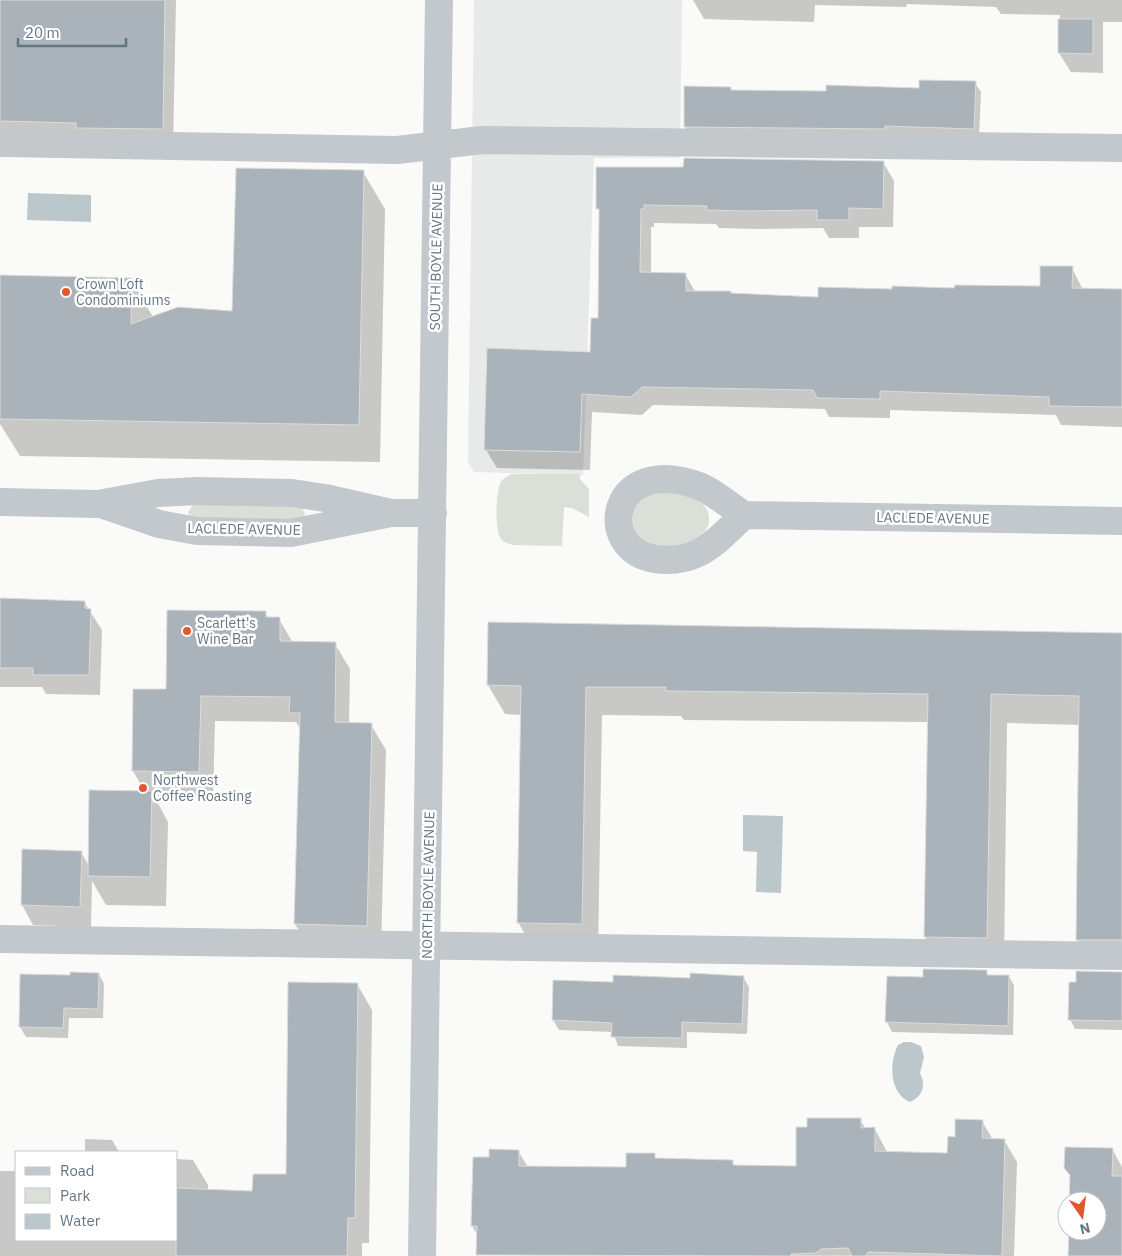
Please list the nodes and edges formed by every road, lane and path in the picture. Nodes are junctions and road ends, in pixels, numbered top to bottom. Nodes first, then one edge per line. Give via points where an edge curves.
1 (439, 0) edge
2 (4, 143) dead end
3 (437, 145) junction
4 (1122, 148) edge
5 (0, 502) edge
6 (98, 504) junction
7 (391, 513) junction
8 (434, 513) junction
9 (744, 515) dead end
10 (1122, 521) edge
11 (0, 939) edge
12 (427, 946) junction
13 (1122, 956) edge
14 (422, 1256) edge

1 - 3 street, SOUTH BOYLE AVENUE
2 - 3 street via 397,150
3 - 4 street via 482,140
3 - 8 street, SOUTH BOYLE AVENUE
5 - 6 street, LACLEDE AVENUE
6 - 7 street, LACLEDE AVENUE via 166,493 292,493
6 - 7 street, LACLEDE AVENUE via 159,524 197,531 291,533
7 - 8 street, LACLEDE AVENUE
8 - 12 street, NORTH BOYLE AVENUE
9 - 10 street, LACLEDE AVENUE
11 - 12 street
12 - 13 street
12 - 14 street, NORTH BOYLE AVENUE

